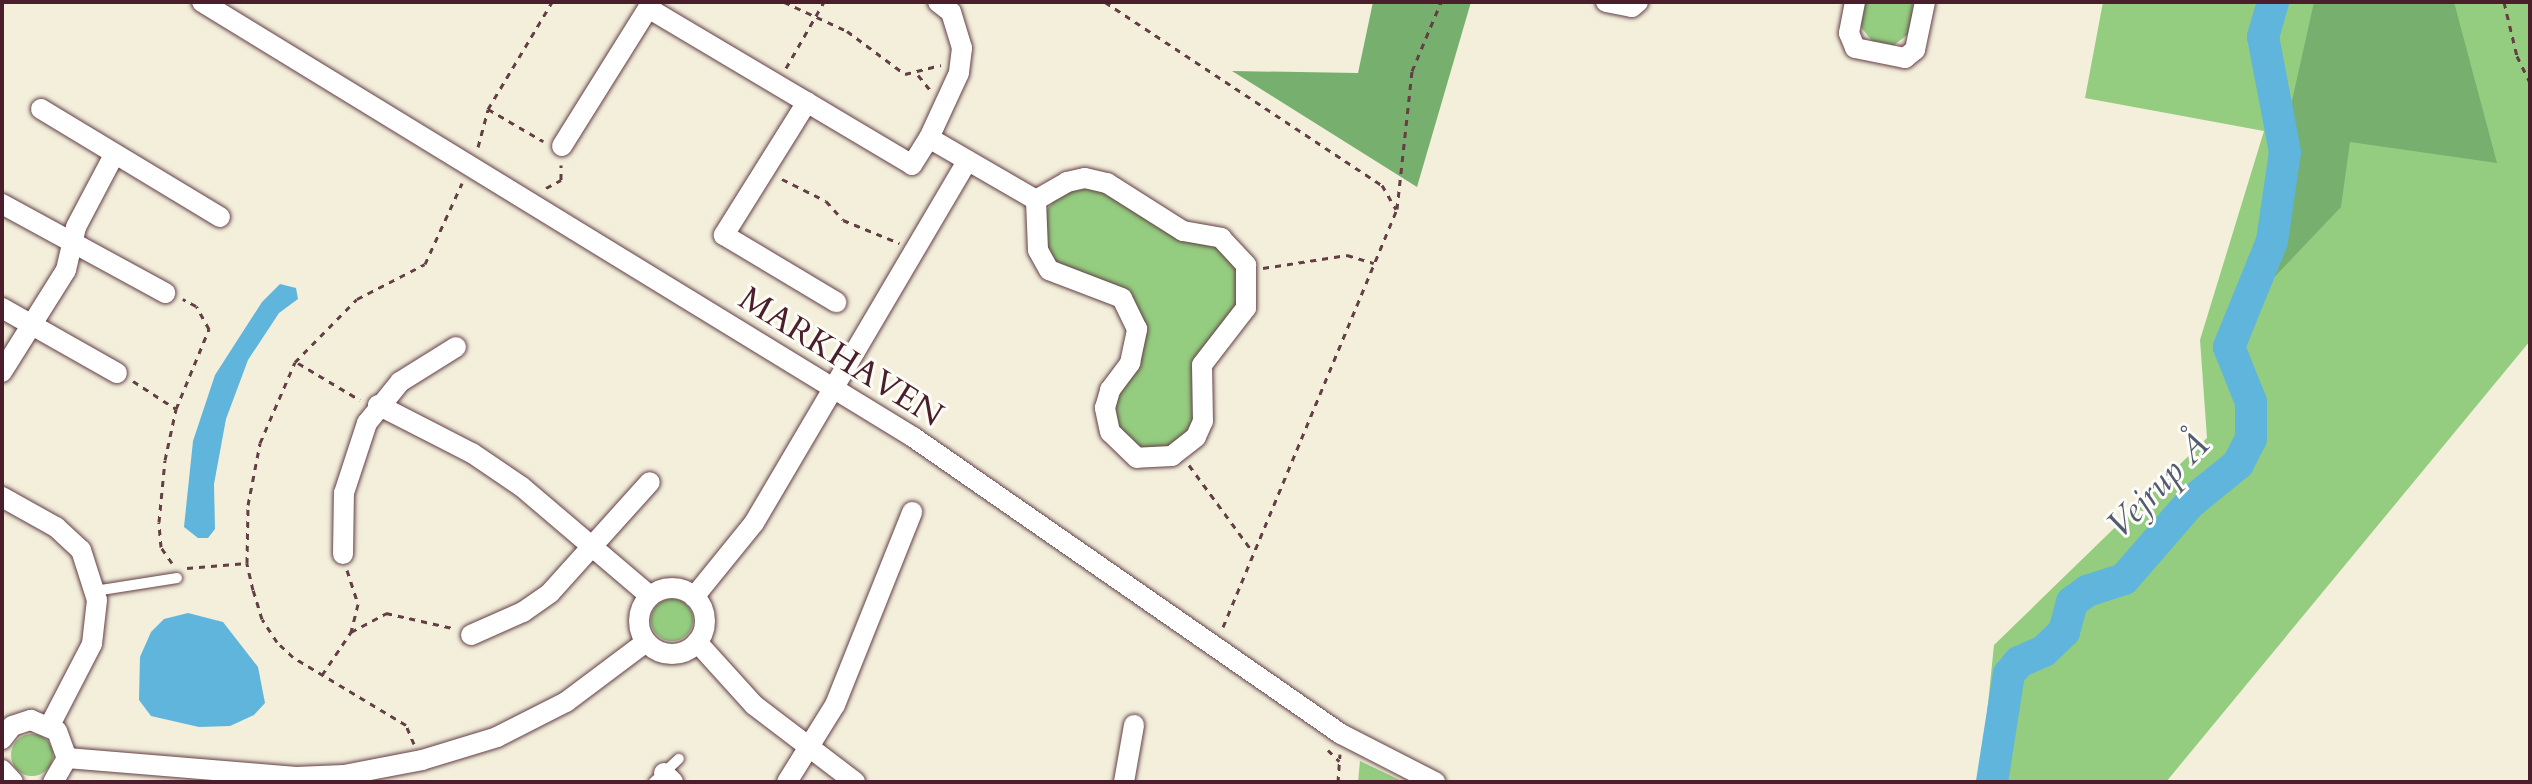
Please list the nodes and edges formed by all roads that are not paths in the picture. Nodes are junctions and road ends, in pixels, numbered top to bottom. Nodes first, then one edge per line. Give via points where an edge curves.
1 (202, 2) edge
2 (938, 2) edge
3 (1606, 2) edge
4 (1638, 2) edge
5 (1855, 2) edge
6 (1925, 2) edge
7 (650, 5) edge
8 (807, 102) junction
9 (41, 109) dead end
10 (929, 138) junction
11 (562, 146) road end
12 (114, 155) junction
13 (967, 161) junction
14 (1036, 200) junction
15 (2, 204) edge
16 (220, 217) dead end
17 (73, 245) junction
18 (165, 293) road end
19 (836, 302) dead end
20 (2, 308) edge
21 (30, 323) junction
22 (456, 347) dead end
23 (2, 372) edge
24 (117, 373) road end
25 (832, 387) junction
26 (377, 407) junction
27 (650, 482) dead end
28 (2, 497) edge
29 (912, 512) dead end
30 (595, 544) junction
31 (343, 554) road end
32 (177, 578) dead end
33 (95, 591) junction
34 (650, 596) junction
35 (694, 597) junction
36 (471, 635) road end
37 (646, 642) junction
38 (697, 642) junction
39 (50, 725) junction
40 (1134, 725) dead end
41 (2, 739) edge
42 (810, 751) junction
43 (67, 758) junction
44 (2, 770) edge
45 (296, 779) edge
46 (13, 782) edge
47 (53, 782) edge
48 (787, 782) edge
49 (855, 782) edge
50 (1124, 782) edge
51 (1435, 782) edge

1 - 25 street, MARKHAVEN
2 - 10 street via 951,12 960,31 961,61
3 - 4 street via 1632,7
5 - 6 street via 1849,33 1855,48 1905,58 1915,50
7 - 8 street
7 - 11 street
8 - 10 street via 912,165
8 - 19 street via 724,235
9 - 12 street
10 - 13 street
12 - 16 street
12 - 17 street via 76,227
13 - 14 street
13 - 25 street
14 - 14 street via 1038,250 1049,270 1122,298 1137,329 1130,363 1110,390 1105,408 1110,432 1137,458 1156,461 1180,452 1203,421 1202,365 1246,308 1248,270 1221,238 1183,231 1107,183 1067,182
15 - 17 street
17 - 18 street
17 - 21 street via 59,282
20 - 21 street
21 - 23 street
21 - 24 street
22 - 26 street via 400,382
25 - 35 street via 754,523
25 - 51 street, MARKHAVEN via 1341,734
26 - 30 street via 472,453
26 - 31 street via 354,452 344,493
27 - 30 street
28 - 33 street via 56,527 81,550
29 - 42 street via 835,705
30 - 34 street
30 - 36 street via 550,593 523,612
32 - 33 lane
33 - 39 street via 92,644
34 - 35 street via 672,587
34 - 37 street via 638,618
35 - 38 street via 705,622
37 - 38 street via 668,653 684,652
37 - 45 street via 566,702 497,737 422,760
38 - 42 street via 754,705
39 - 41 street via 21,722
39 - 43 street via 63,739
40 - 50 street
42 - 48 street
42 - 49 street
43 - 45 street
43 - 47 street
44 - 46 street

